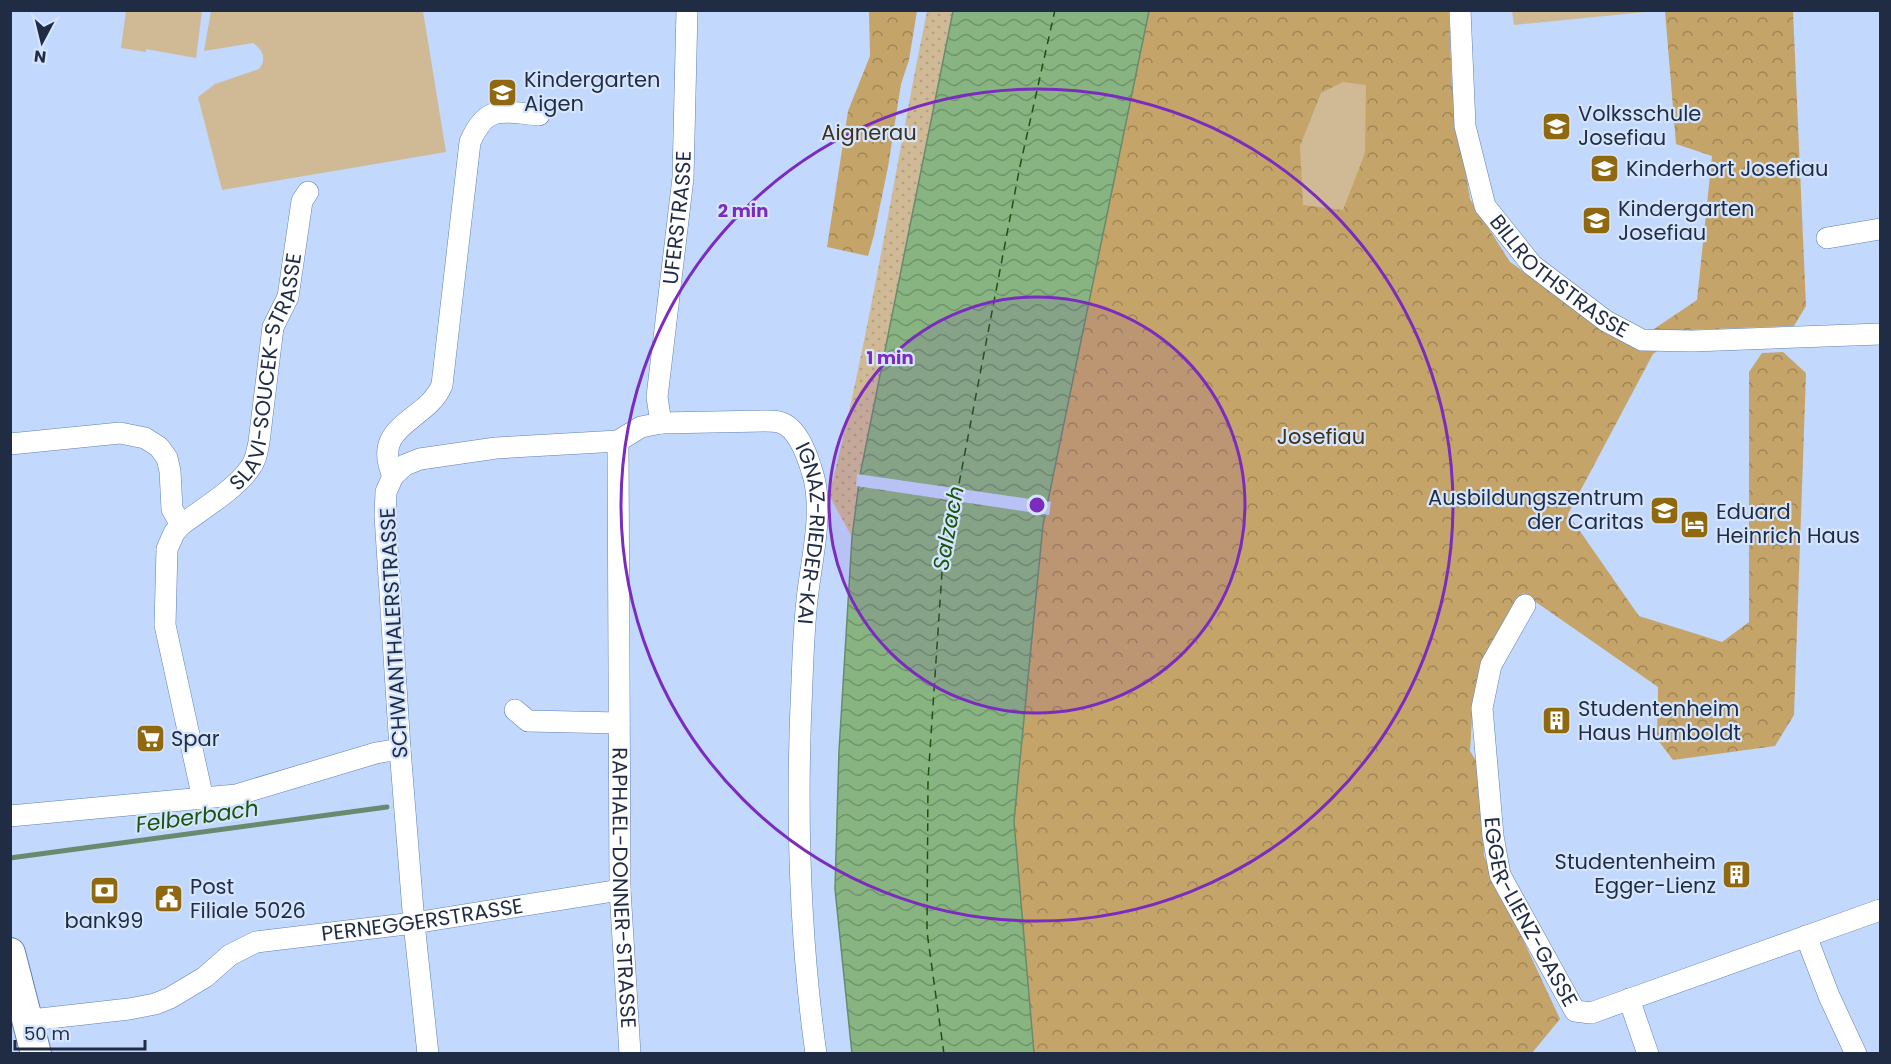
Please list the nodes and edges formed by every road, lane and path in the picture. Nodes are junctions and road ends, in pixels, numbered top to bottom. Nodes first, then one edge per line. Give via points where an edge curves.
1 (687, 10) edge
2 (1460, 10) edge
3 (539, 115) dead end
4 (308, 192) dead end
5 (1881, 229) edge
6 (1827, 238) dead end
7 (1881, 334) edge
8 (661, 423) junction
9 (618, 441) junction
10 (10, 444) edge
11 (393, 476) junction
12 (181, 525) junction
13 (1525, 605) dead end
14 (515, 710) dead end
15 (619, 723) junction
16 (400, 749) junction
17 (203, 799) junction
18 (10, 816) edge
19 (620, 890) junction
20 (1881, 910) edge
21 (414, 923) junction
22 (1806, 936) junction
23 (10, 953) edge
24 (1629, 999) junction
25 (27, 1019) junction
26 (36, 1053) edge
27 (428, 1053) edge
28 (630, 1053) edge
29 (816, 1053) edge
30 (1648, 1053) edge
31 (1856, 1053) edge

1 - 8 street, UFERSTRASSE via 685,161 657,396
2 - 7 street, BILLROTHSTRASSE via 1465,126 1485,206 1532,265 1606,321 1642,340
3 - 11 street, SCHWANTHALERSTRASSE via 496,112 483,120 473,136 442,385 434,400 391,438 387,455
4 - 12 street, SLAVI-SOUCEK-STRASSE via 302,201 287,301 273,327 255,460 240,479
5 - 6 street
8 - 9 street, IGNAZ-RIEDER-KAI via 641,428
8 - 29 street, IGNAZ-RIEDER-KAI via 780,422 790,427 800,442 813,478 816,517 807,600 800,772 802,889
9 - 11 street, IGNAZ-RIEDER-KAI via 433,456 411,462
9 - 15 street, RAPHAEL-DONNER-STRASSE
10 - 12 street via 120,433 145,438 167,458 172,509
11 - 16 street, SCHWANTHALERSTRASSE via 385,503
12 - 17 street, SLAVI-SOUCEK-STRASSE via 167,549 165,625
13 - 24 street, EGGER-LIENZ-GASSE via 1491,665 1482,708 1500,875 1575,1011 1592,1013
14 - 15 street, RAPHAEL-DONNER-STRASSE via 528,721
15 - 19 street, RAPHAEL-DONNER-STRASSE
16 - 17 street via 260,789
16 - 21 street, SCHWANTHALERSTRASSE
17 - 18 street
19 - 21 street, PERNEGGERSTRASSE
19 - 28 street, RAPHAEL-DONNER-STRASSE
20 - 22 street, EGGER-LIENZ-GASSE
21 - 25 street, PERNEGGERSTRASSE via 256,942 230,955 206,977 154,1004
21 - 27 street, SCHWANTHALERSTRASSE
22 - 24 street, EGGER-LIENZ-GASSE
22 - 31 street
23 - 25 main road
24 - 30 street
25 - 26 main road

